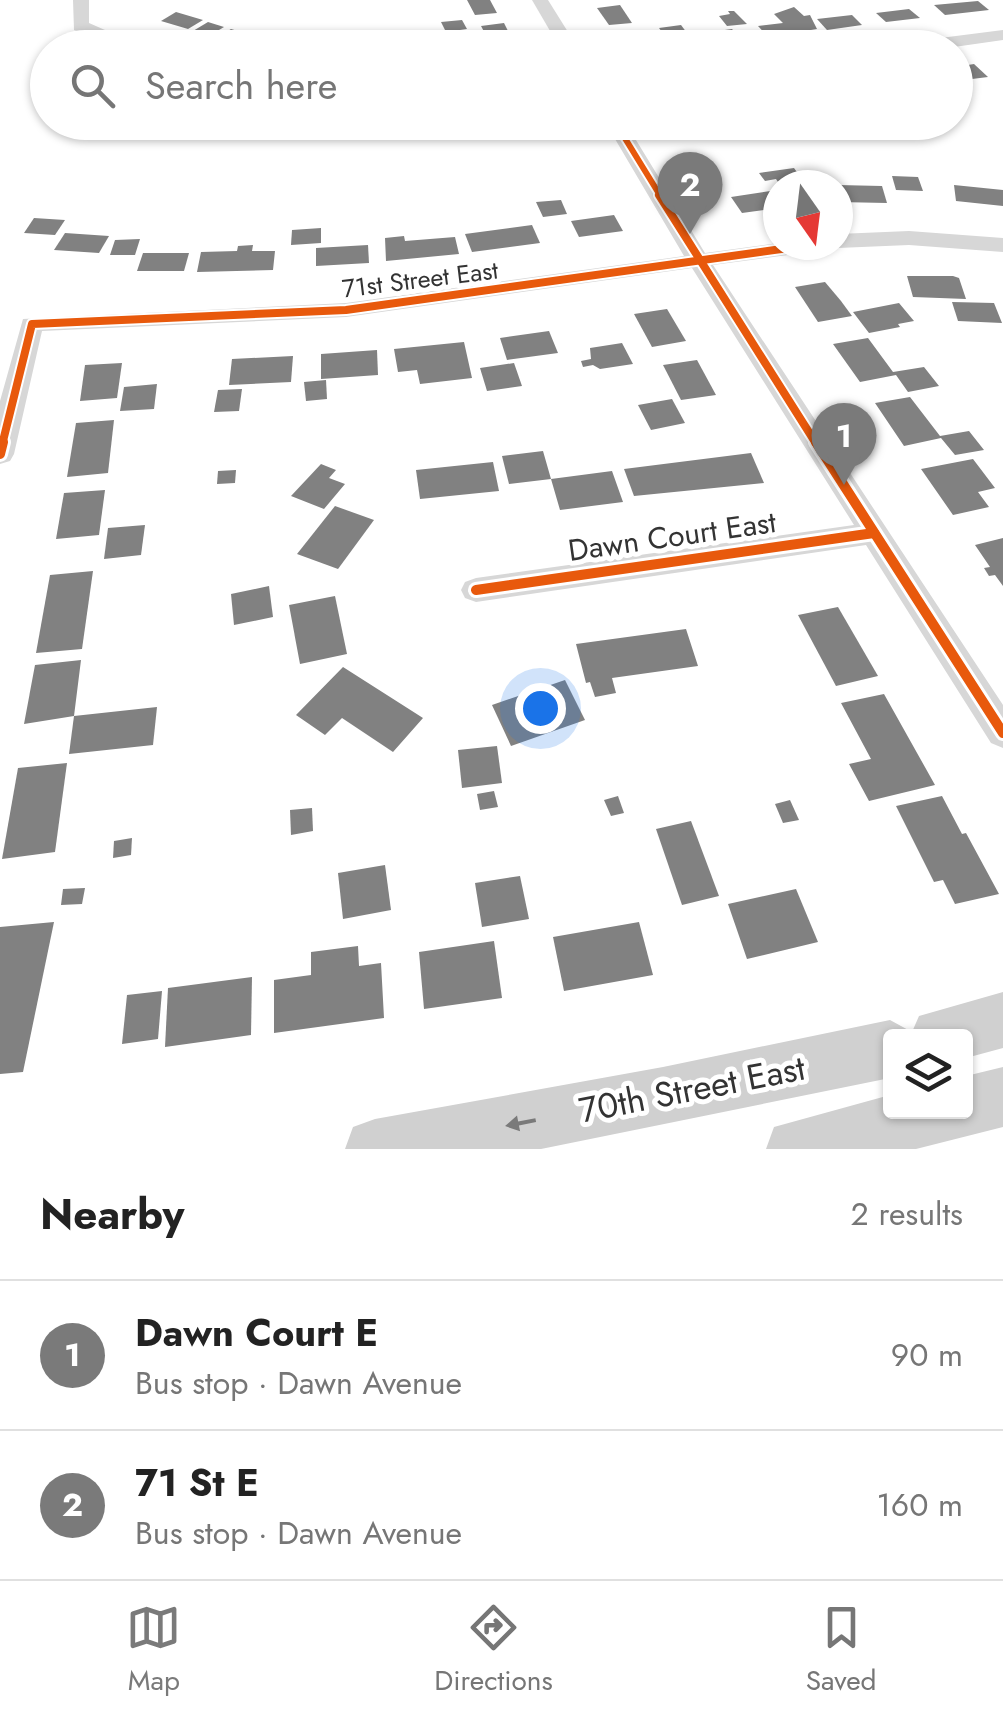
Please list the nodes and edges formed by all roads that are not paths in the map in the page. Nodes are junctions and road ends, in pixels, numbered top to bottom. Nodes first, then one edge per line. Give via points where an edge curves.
1 (81, 0) edge
2 (540, 0) edge
3 (90, 30) edge
4 (558, 30) edge
5 (1003, 35) edge
6 (973, 39) edge
7 (626, 140) edge
8 (853, 240) edge
9 (1003, 245) edge
10 (763, 252) edge
11 (699, 261) junction
12 (0, 454) edge
13 (874, 533) junction
14 (476, 590) dead end
15 (1003, 733) edge
16 (1003, 1020) edge
17 (967, 1029) edge
18 (883, 1050) edge
19 (1003, 1097) edge
20 (973, 1104) edge
21 (916, 1119) edge
22 (375, 1149) edge
23 (796, 1149) edge

1 - 3 street via 80,26
2 - 4 street
5 - 6 street
7 - 11 street
8 - 9 street
10 - 11 street, 71st Street East
11 - 12 street, 71st Street East via 346,310 32,324
11 - 13 street
13 - 14 street, Dawn Court East
13 - 15 street
16 - 17 main road
18 -> 22 main road, 70th Street East
19 - 20 main road
21 - 23 main road

